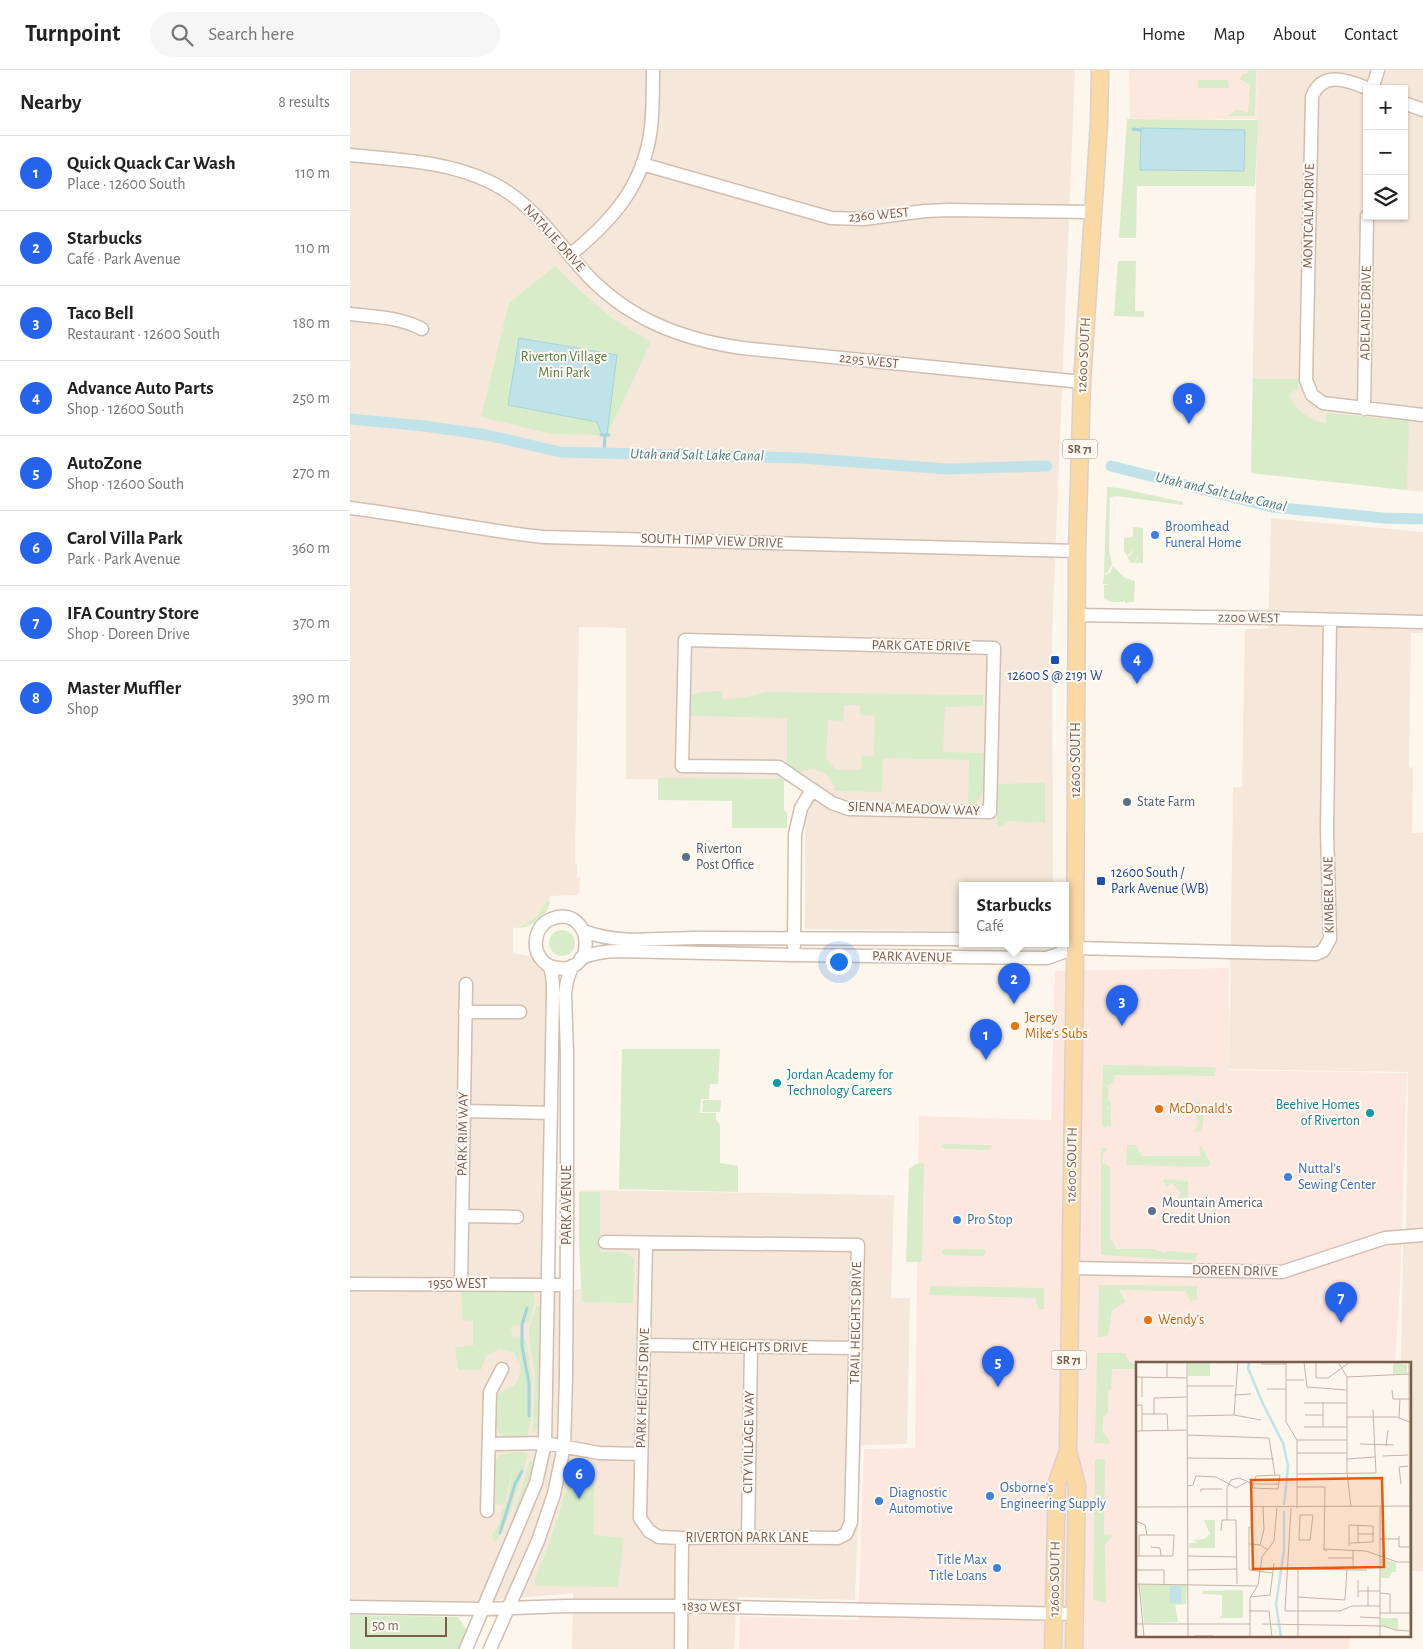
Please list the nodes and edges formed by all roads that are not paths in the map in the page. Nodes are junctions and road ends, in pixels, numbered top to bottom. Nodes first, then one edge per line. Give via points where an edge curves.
1 (653, 70) edge
2 (1100, 70) edge
3 (1378, 70) edge
4 (1372, 85) edge
5 (1363, 86) edge
6 (1408, 104) edge
7 (1423, 110) edge
8 (350, 155) edge
9 (642, 164) junction
10 (1093, 212) junction
11 (1367, 220) edge
12 (570, 255) junction
13 (350, 314) edge
14 (659, 327) joint
15 (422, 329) dead end
16 (1082, 382) junction
17 (1364, 409) junction
18 (1423, 415) edge
19 (350, 508) edge
20 (1077, 551) junction
21 (1076, 615) junction
22 (1330, 620) junction
23 (1423, 622) edge
24 (685, 640) joint
25 (812, 790) junction
26 (990, 812) joint
27 (1069, 905) edge
28 (584, 931) junction
29 (794, 938) junction
30 (959, 939) edge
31 (1069, 946) edge
32 (1066, 947) edge
33 (1068, 947) edge
34 (794, 955) junction
35 (577, 962) junction
36 (549, 966) junction
37 (466, 984) dead end
38 (465, 1012) junction
39 (520, 1012) dead end
40 (464, 1111) junction
41 (551, 1113) junction
42 (462, 1216) junction
43 (517, 1217) dead end
44 (1423, 1236) edge
45 (605, 1242) dead end
46 (646, 1243) junction
47 (1071, 1268) junction
48 (350, 1284) edge
49 (460, 1284) junction
50 (547, 1284) junction
51 (566, 1285) junction
52 (645, 1345) junction
53 (751, 1346) junction
54 (856, 1348) junction
55 (502, 1370) dead end
56 (544, 1443) junction
57 (489, 1444) junction
58 (564, 1446) junction
59 (1068, 1451) junction
60 (641, 1454) junction
61 (487, 1511) dead end
62 (649, 1531) joint
63 (846, 1534) joint
64 (748, 1537) junction
65 (682, 1538) junction
66 (681, 1606) junction
67 (350, 1607) edge
68 (484, 1609) junction
69 (508, 1609) junction
70 (1054, 1614) junction
71 (1074, 1614) junction
72 (466, 1649) edge
73 (490, 1649) edge
74 (681, 1649) edge
75 (1053, 1649) edge
76 (1074, 1649) edge

1 - 9 street via 651,129
2 - 10 main road, 12600 SOUTH / SR 71
3 - 4 street
5 - 17 street, MONTCALM DRIVE via 1331,79 1318,85 1312,97 1306,380 1316,399 1330,405
6 - 7 street
8 - 12 street, NATALIE DRIVE via 433,164 492,182 527,207
9 - 10 street, 2360 WEST via 831,218 864,219 949,210
9 - 12 street via 614,215
10 - 16 main road, 12600 SOUTH / SR 71
11 - 17 street, ADELAIDE DRIVE
12 - 14 street, NATALIE DRIVE via 602,290
13 - 15 street via 396,319
14 - 16 street, 2295 WEST via 699,341 742,348
16 - 20 main road, 12600 SOUTH / SR 71
17 - 18 street
19 - 20 street, SOUTH TIMP VIEW DRIVE via 543,537
20 - 21 main road, 12600 SOUTH / SR 71
21 - 22 street, 2200 WEST
21 - 27 main road, 12600 SOUTH / SR 71
22 - 23 street, 2200 WEST
22 - 31 street, KIMBER LANE via 1327,831 1330,939 1323,951 1316,954
24 - 25 street, SIENNA MEADOW WAY via 682,766 779,767
24 - 26 street, PARK GATE DRIVE via 994,648
25 - 26 street, SIENNA MEADOW WAY via 849,809
25 - 29 street via 801,808 795,834
28 - 29 street, PARK AVENUE via 614,939
28 - 35 street, PARK AVENUE via 586,945
28 - 36 street, PARK AVENUE via 576,922 564,917 551,919 542,926 535,946 540,959
29 - 30 street, PARK AVENUE
29 - 34 street
32 - 34 street, PARK AVENUE via 1047,958
33 - 47 main road, 12600 SOUTH / SR 71
34 - 35 street, PARK AVENUE via 607,951 591,954
35 - 36 street, PARK AVENUE via 565,968
35 - 51 street, PARK AVENUE via 565,993
36 - 41 street, PARK AVENUE via 553,981
37 - 38 street, PARK RIM WAY
38 - 39 street
38 - 40 street, PARK RIM WAY
40 - 41 street
40 - 42 street, PARK RIM WAY
41 - 50 street, PARK AVENUE
42 - 43 street
42 - 49 street, PARK RIM WAY
44 - 47 street, DOREEN DRIVE via 1385,1238 1282,1272
45 - 46 street, TRAIL HEIGHTS DRIVE
46 - 52 street, PARK HEIGHTS DRIVE
46 - 54 street, TRAIL HEIGHTS DRIVE via 858,1245
47 - 59 main road, 12600 SOUTH / SR 71
48 - 49 street, 1950 WEST
49 - 50 street, 1950 WEST
50 - 51 street, 1950 WEST
50 - 56 street, PARK AVENUE
51 - 58 street, PARK AVENUE
52 - 53 street, CITY HEIGHTS DRIVE
52 - 60 street, PARK HEIGHTS DRIVE
53 - 54 street, CITY HEIGHTS DRIVE
53 - 64 street, CITY VILLAGE WAY
54 - 63 street, TRAIL HEIGHTS DRIVE via 851,1522
55 - 57 street via 490,1392
56 - 57 street
56 - 58 street
56 - 68 street, PARK AVENUE via 536,1482
57 - 61 street
58 - 60 street via 599,1453
58 - 69 street, PARK AVENUE via 554,1494 538,1541
59 - 70 main road, 12600 SOUTH / SR 71 via 1057,1482
59 - 71 main road, 12600 SOUTH / SR 71 via 1077,1486
60 - 62 street, PARK HEIGHTS DRIVE via 640,1518
62 - 65 street, RIVERTON PARK LANE via 659,1537
63 - 64 street, RIVERTON PARK LANE via 838,1538
64 - 65 street, RIVERTON PARK LANE
65 - 66 street
66 - 69 street, 1830 WEST
66 - 70 street, 1830 WEST
66 - 74 street
67 - 68 street, 1830 WEST
68 - 69 street, 1830 WEST
68 - 72 street, PARK AVENUE
69 - 73 street, PARK AVENUE
70 - 71 street, 1830 WEST
70 - 75 main road, 12600 SOUTH / SR 71
71 - 76 main road, 12600 SOUTH / SR 71

